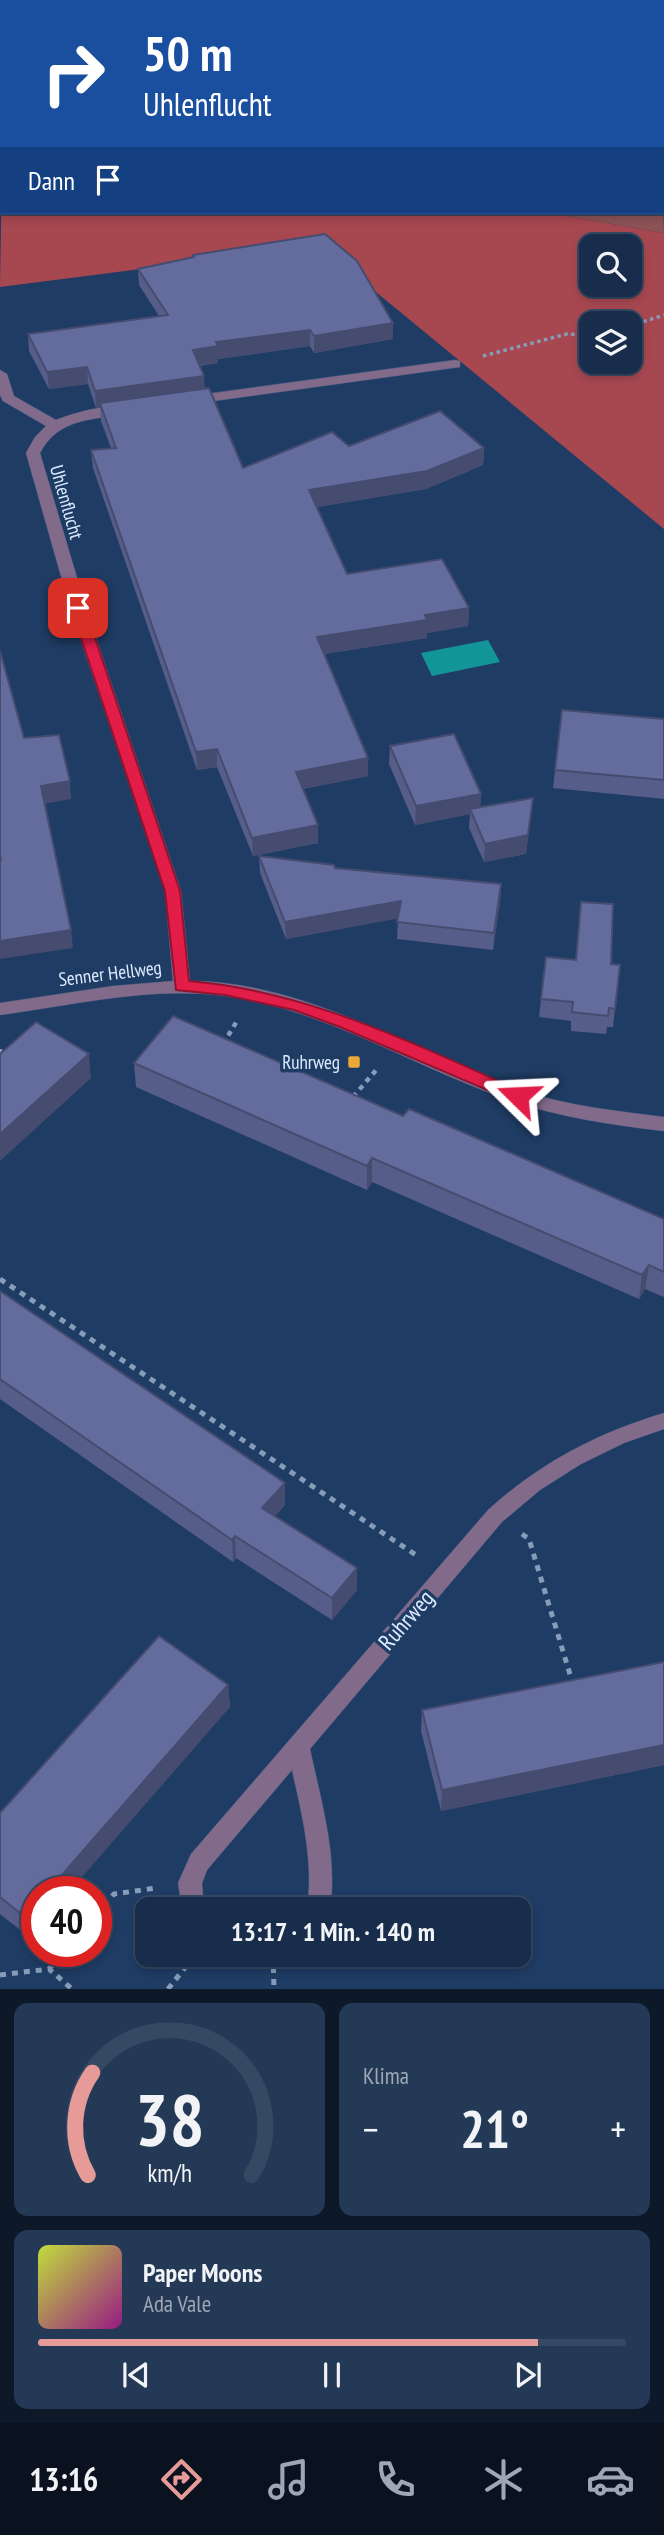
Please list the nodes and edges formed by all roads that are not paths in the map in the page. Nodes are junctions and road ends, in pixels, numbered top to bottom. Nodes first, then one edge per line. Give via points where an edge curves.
1 (455, 363) road end
2 (0, 374) edge
3 (174, 403) edge
4 (135, 408) edge
5 (54, 425) junction
6 (182, 986) junction
7 (0, 1009) edge
8 (664, 1124) edge
9 (664, 1421) edge
10 (299, 1745) junction
11 (192, 1897) edge
12 (322, 1897) edge

1 - 3 street
2 - 5 street via 8,398
4 - 5 street via 69,418
5 - 6 street, Uhlenflucht via 33,453 78,608 173,891
6 - 7 street, Senner Hellweg
6 - 8 street, Senner Hellweg via 253,994 296,1005 518,1096 578,1113
9 - 10 street, Ruhrweg via 572,1457 526,1486 495,1516
10 - 11 street, Ruhrweg via 200,1863 190,1883
10 - 12 street

